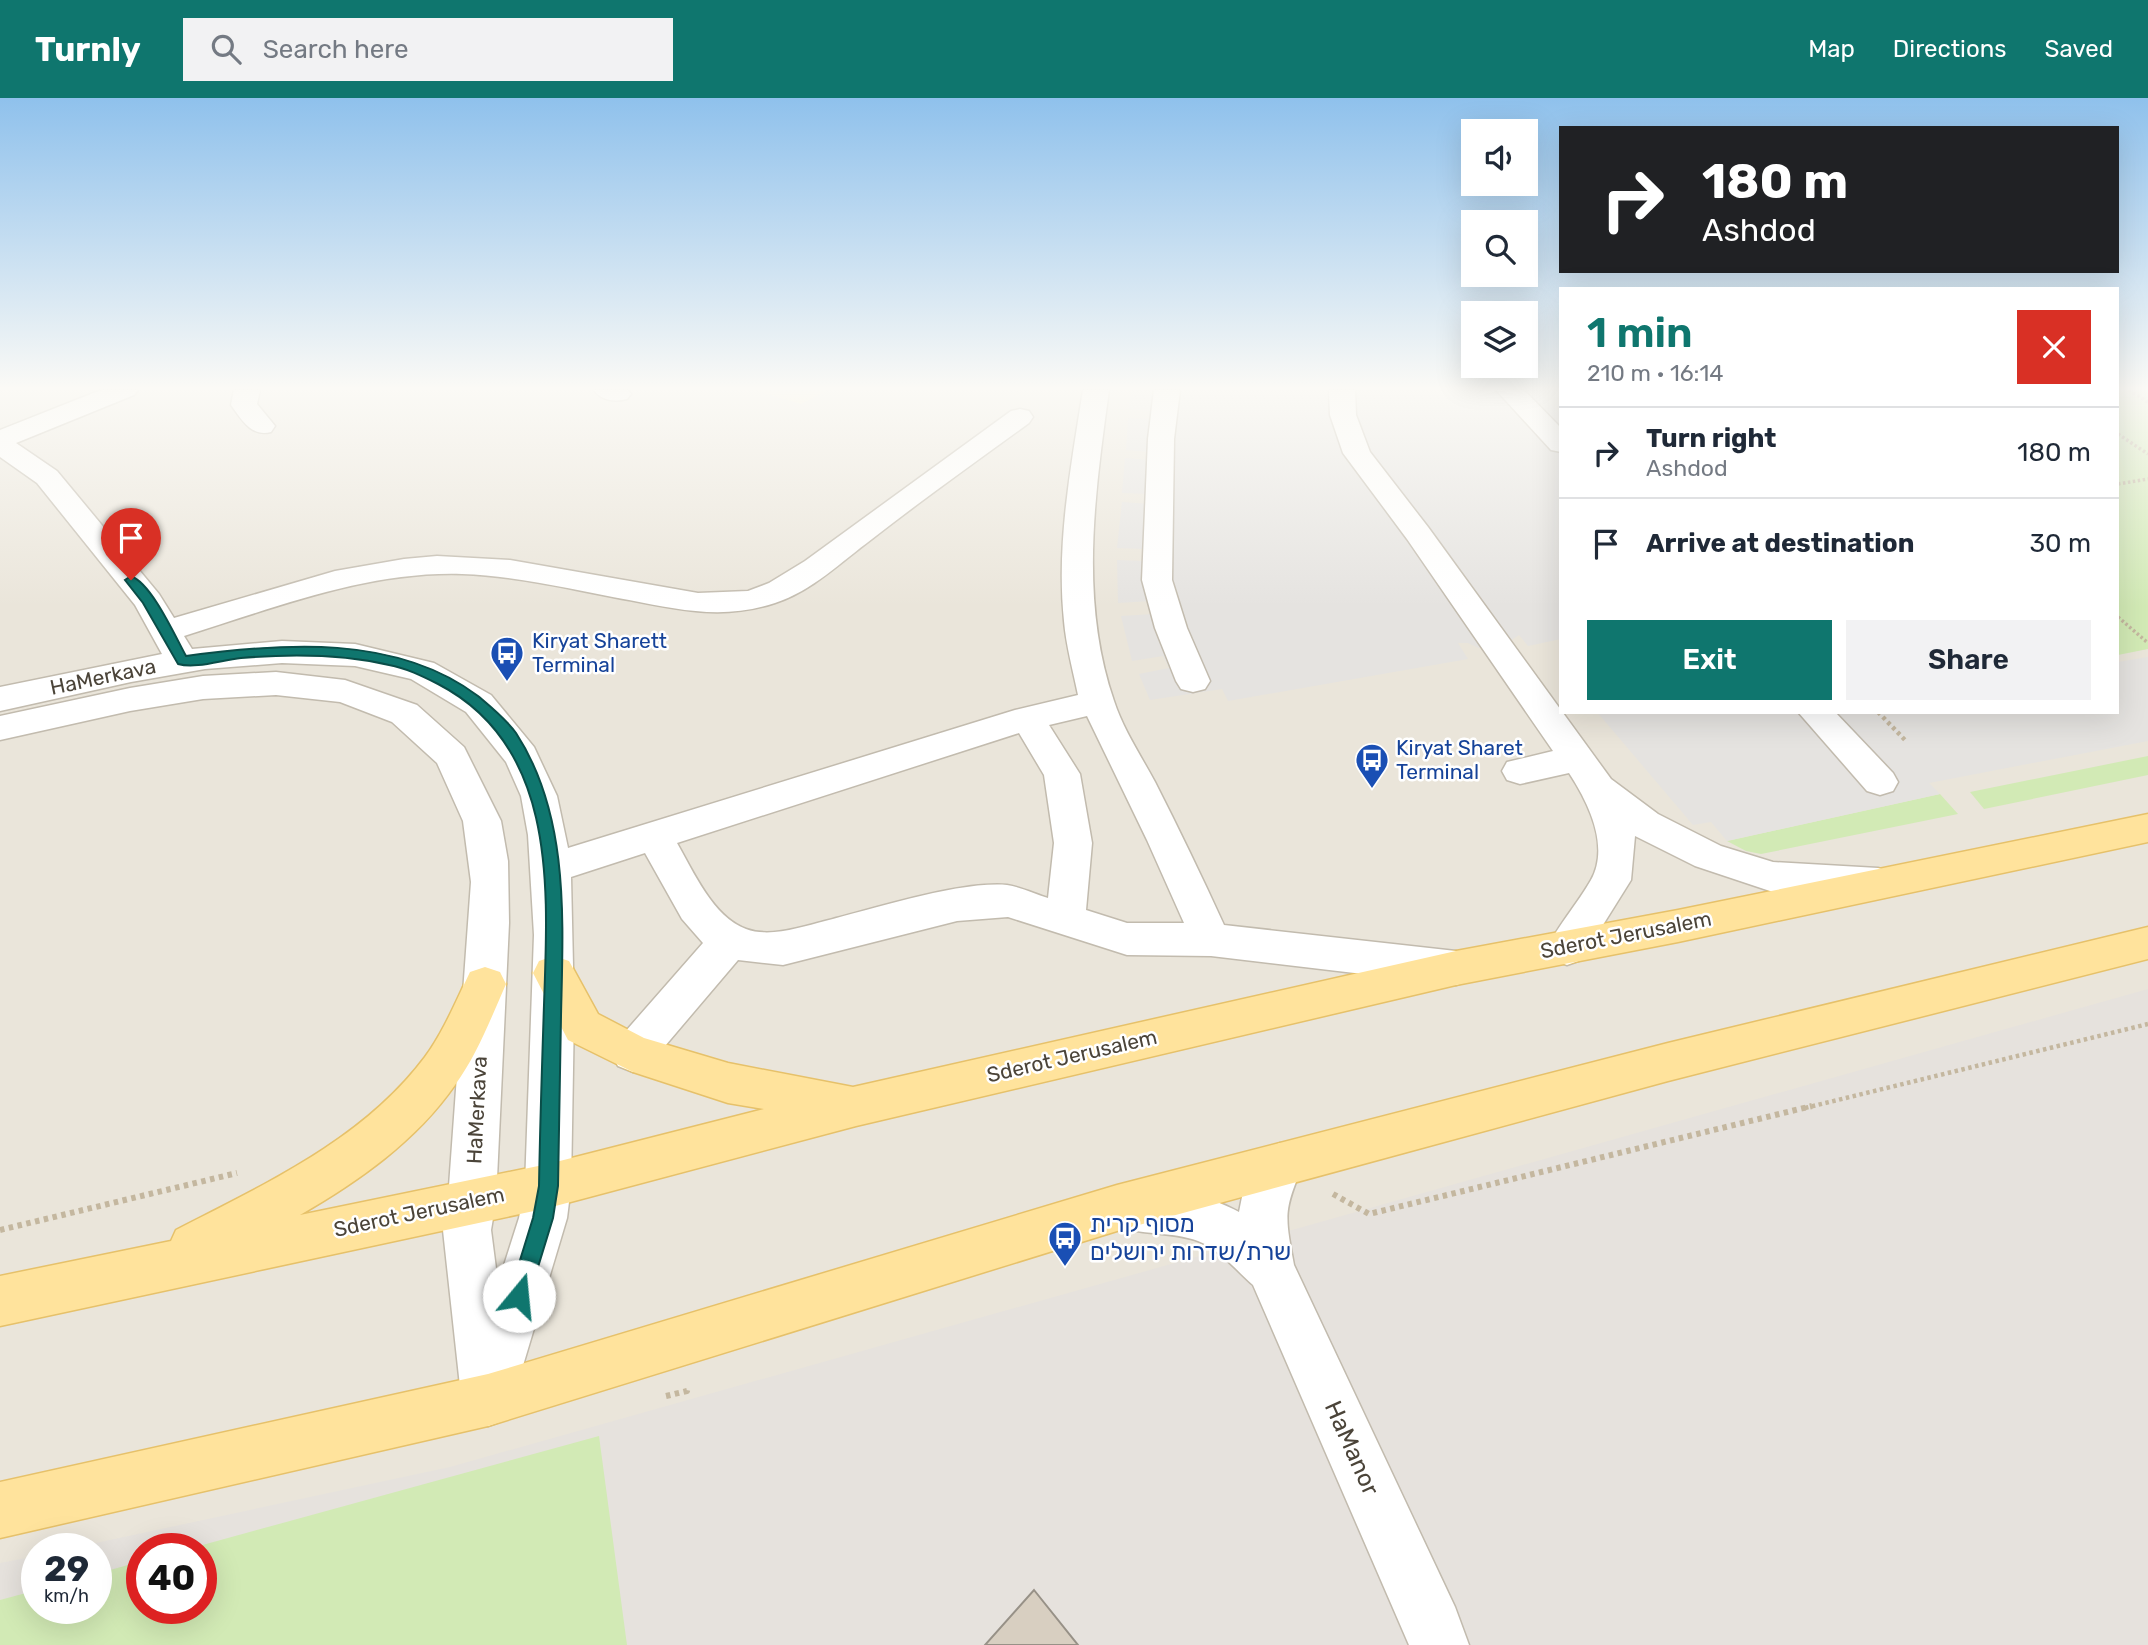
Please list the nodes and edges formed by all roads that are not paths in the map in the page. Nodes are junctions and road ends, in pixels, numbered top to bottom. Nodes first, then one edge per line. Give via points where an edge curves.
1 (25, 462) edge
2 (957, 462) edge
3 (1086, 462) edge
4 (1160, 462) edge
5 (1364, 462) edge
6 (166, 631) junction
7 (182, 661) junction
8 (1193, 681) dead end
9 (0, 699) edge
10 (1097, 702) junction
11 (1817, 714) edge
12 (1027, 718) junction
13 (0, 728) edge
14 (1520, 771) dead end
15 (1587, 773) junction
16 (1880, 782) dead end
17 (2148, 828) edge
18 (654, 835) junction
19 (552, 868) junction
20 (1884, 883) junction
21 (1066, 918) junction
22 (730, 940) junction
23 (1211, 940) junction
24 (2148, 943) edge
25 (1567, 947) junction
26 (1456, 968) junction
27 (554, 973) junction
28 (485, 984) junction
29 (632, 1053) junction
30 (856, 1105) junction
31 (1280, 1165) junction
32 (548, 1186) junction
33 (472, 1200) junction
34 (1117, 1208) junction
35 (153, 1268) junction
36 (1270, 1268) junction
37 (0, 1301) edge
38 (488, 1400) junction
39 (0, 1510) edge
40 (1440, 1639) edge

1 - 6 street via 47,477 148,601
2 - 6 street via 812,573 767,596 738,603 704,605 505,568 437,565 312,589
3 - 10 street via 1079,613
4 - 8 street via 1157,580
5 - 15 street
6 - 7 street
7 - 9 street, HaMerkava
7 - 19 street, HaMerkava via 241,653 345,654 392,660 459,689 509,734 528,770 542,807
10 - 12 street
10 - 23 street
11 - 16 street
12 - 18 street
12 - 21 street via 1062,774 1073,842
13 - 28 street, HaMerkava via 164,694 273,682 318,685 397,709 453,756 483,822 491,889
14 - 15 street
15 - 20 street via 1645,824 1708,856 1773,877
15 - 25 street via 1618,839 1612,880
17 - 20 main road, Sderot Jerusalem
18 - 19 street
18 - 22 street via 706,923
19 - 27 street, HaMerkava
20 - 25 main road, Sderot Jerusalem
21 - 22 street via 1008,901 957,905 783,948 756,948
21 - 23 street via 1127,939
22 - 29 street
23 - 26 street
24 - 31 main road via 1668,1062
25 - 26 main road, Sderot Jerusalem
26 - 30 main road, Sderot Jerusalem
27 - 29 main road via 583,1027
27 - 32 street, HaMerkava
28 - 33 street, HaMerkava
28 - 35 main road via 439,1073 376,1137 263,1210
29 - 30 main road via 728,1083
30 - 32 main road, Sderot Jerusalem
31 - 34 main road
31 - 36 street, HaManor via 1266,1186 1261,1212
32 - 33 main road, Sderot Jerusalem
32 - 38 street, HaMerkava via 543,1218
33 - 35 main road, Sderot Jerusalem
33 - 38 street, HaMerkava via 467,1230
34 - 36 street, HaManor via 1203,1218 1234,1235
34 - 38 main road
35 - 37 main road, Sderot Jerusalem
36 - 40 street, HaManor
38 - 39 main road

